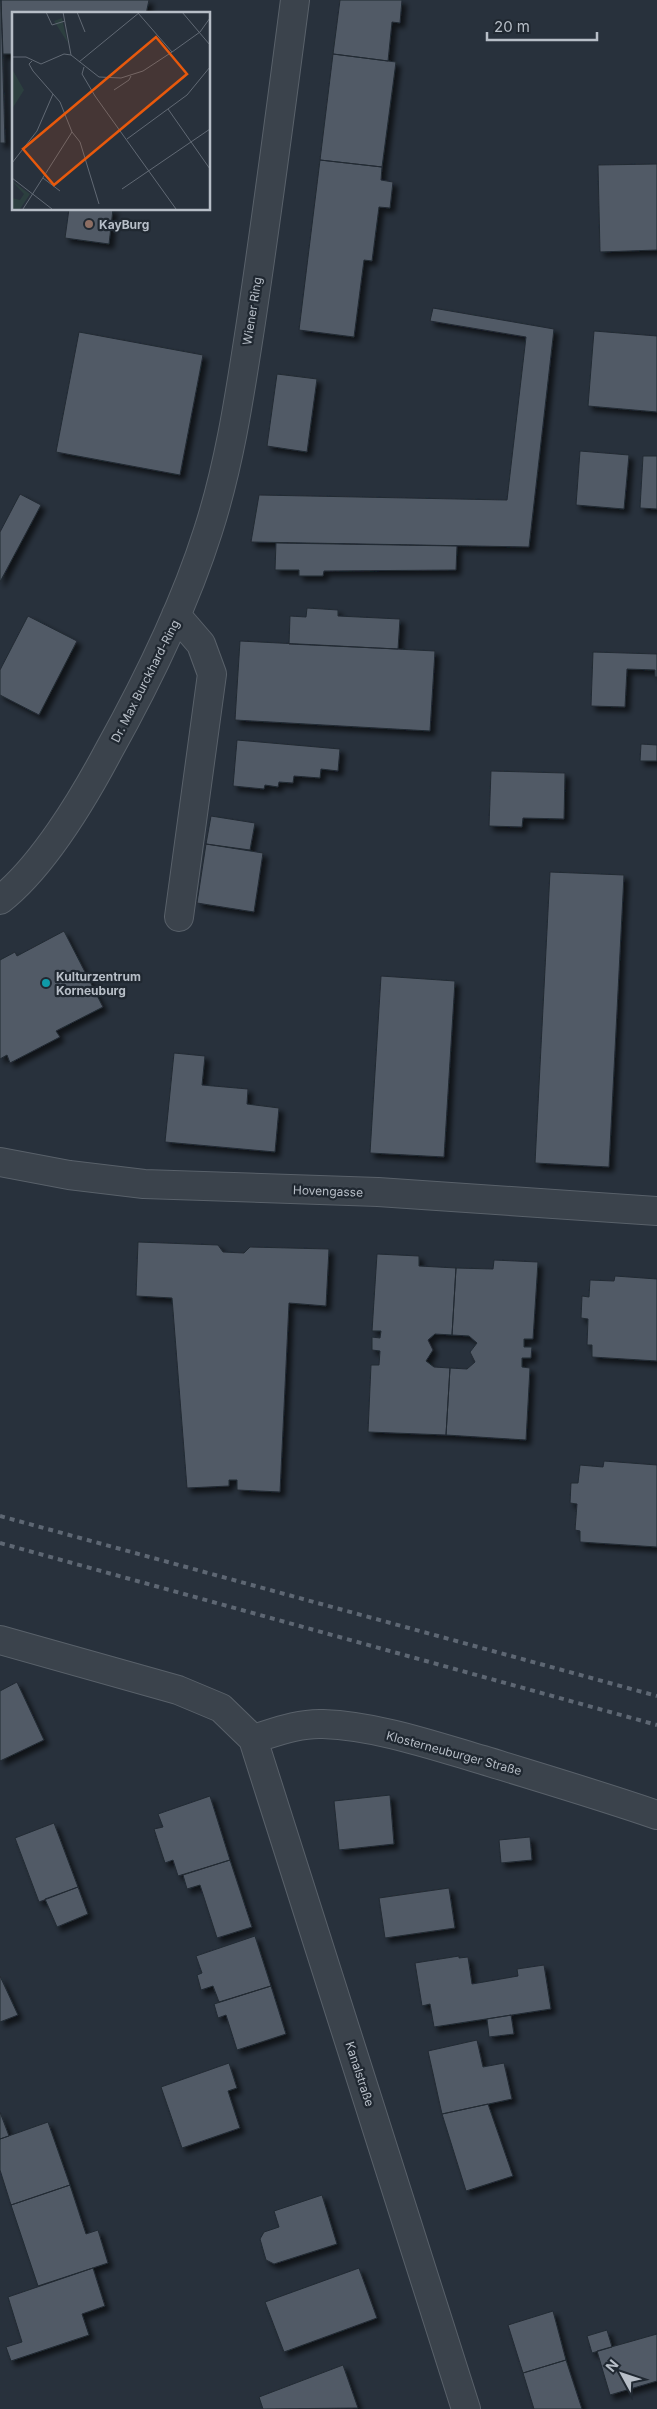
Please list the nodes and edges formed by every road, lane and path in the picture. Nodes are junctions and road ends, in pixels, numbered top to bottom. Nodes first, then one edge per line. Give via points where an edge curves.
1 (295, 0) edge
2 (176, 615) junction
3 (0, 900) edge
4 (179, 917) dead end
5 (0, 1162) edge
6 (657, 1211) edge
7 (0, 1640) edge
8 (253, 1740) junction
9 (657, 1815) edge
10 (466, 2409) edge

1 - 2 street, Wiener Ring via 266,222 232,441 208,532
2 - 3 street, Dr. Max Burckhard-Ring via 119,733 82,799 36,862
2 - 4 street, Dr. Max Burckhard-Ring via 201,644 212,674
5 - 6 street, Hovengasse via 144,1184 378,1192
7 - 8 street via 178,1690 221,1708
8 - 9 street, Klosterneuburger Straße via 296,1726 323,1724 358,1728 432,1745
8 - 10 street, Kanalstraße

